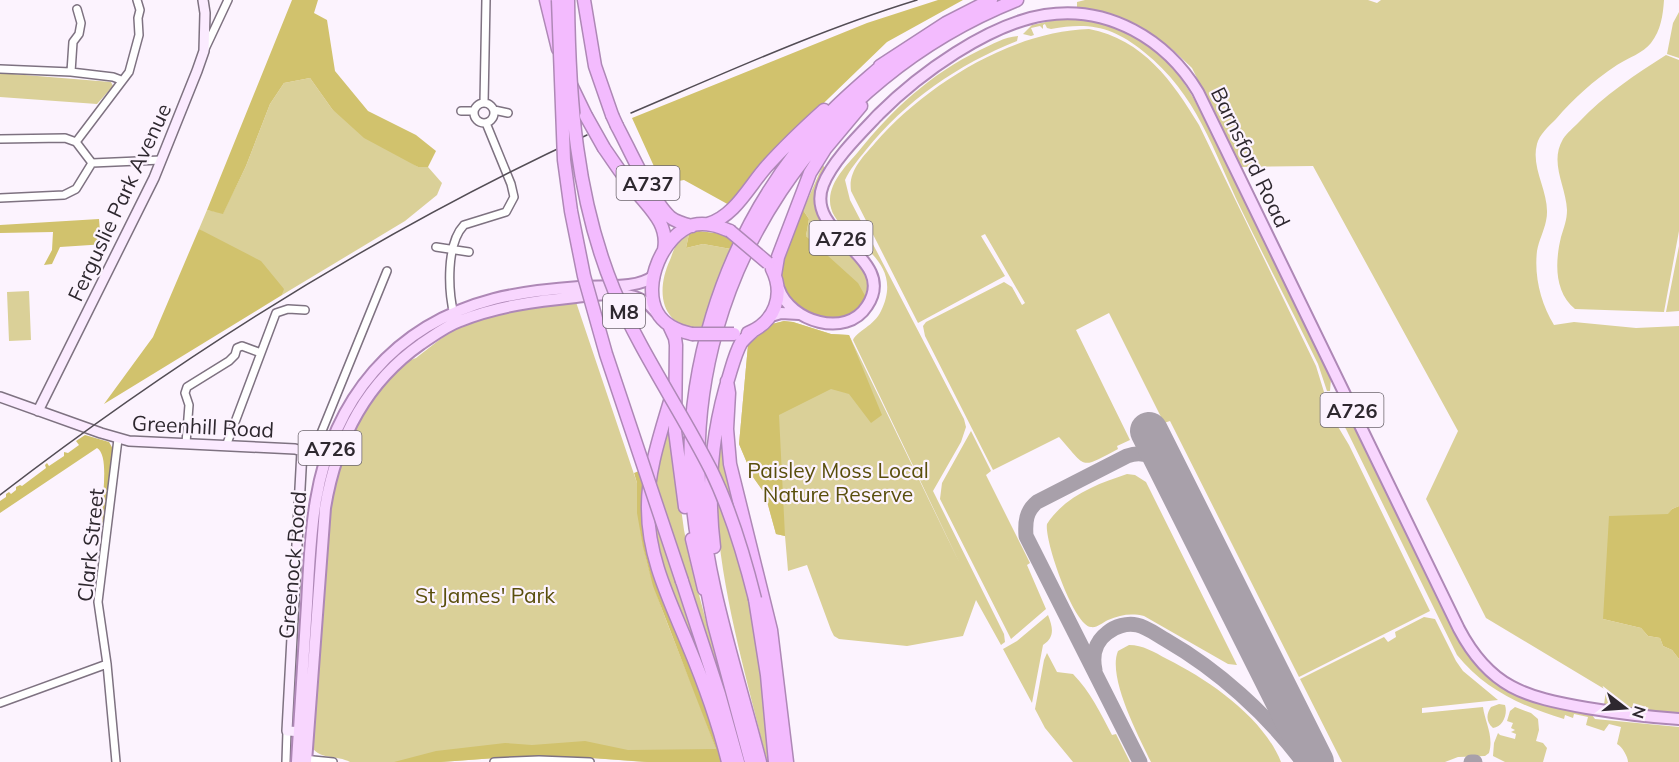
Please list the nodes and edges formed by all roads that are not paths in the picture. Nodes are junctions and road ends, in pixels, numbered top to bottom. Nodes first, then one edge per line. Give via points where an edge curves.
1 (137, 0) edge
2 (203, 0) edge
3 (228, 0) edge
4 (486, 0) edge
5 (546, 0) edge
6 (558, 0) edge
7 (568, 0) edge
8 (584, 0) edge
9 (991, 0) edge
10 (1017, 0) edge
11 (77, 9) dead end
12 (204, 51) junction
13 (904, 61) junction
14 (886, 62) junction
15 (0, 69) edge
16 (71, 72) junction
17 (121, 80) junction
18 (484, 103) junction
19 (494, 110) junction
20 (461, 111) dead end
21 (474, 111) junction
22 (508, 113) dead end
23 (486, 123) junction
24 (0, 139) edge
25 (76, 142) junction
26 (161, 160) junction
27 (92, 163) junction
28 (0, 198) edge
29 (708, 224) junction
30 (692, 226) junction
31 (436, 247) dead end
32 (451, 249) junction
33 (663, 250) junction
34 (469, 252) dead end
35 (387, 271) dead end
36 (654, 276) junction
37 (775, 276) junction
38 (779, 288) junction
39 (305, 310) dead end
40 (656, 312) junction
41 (799, 314) junction
42 (771, 316) junction
43 (455, 317) junction
44 (669, 325) junction
45 (754, 330) junction
46 (261, 353) junction
47 (727, 381) junction
48 (675, 384) junction
49 (0, 397) edge
50 (38, 411) junction
51 (118, 439) junction
52 (186, 443) junction
53 (226, 447) junction
54 (302, 452) junction
55 (714, 624) junction
56 (107, 664) junction
57 (745, 702) junction
58 (0, 703) edge
59 (1679, 719) edge
60 (287, 731) junction
61 (304, 732) junction
62 (302, 760) edge
63 (116, 762) edge
64 (286, 762) edge
65 (333, 762) edge
66 (494, 762) edge
67 (590, 762) edge
68 (728, 762) edge
69 (738, 762) edge
70 (751, 762) edge
71 (760, 762) edge
72 (775, 762) edge
73 (787, 762) edge

1 - 17 street via 137,49 129,72
2 - 12 street, Ferguslie Park Avenue
3 - 12 street
4 - 18 street
5 - 33 highway, A737, bridge via 567,78 604,148 658,218 664,233
6 - 69 highway, M8, bridge via 564,160 584,276
7 - 72 highway, M8, bridge via 572,108 591,220 614,289 699,447 741,549 767,675
8 - 30 highway, A737 via 595,66 615,120 668,215
9 - 14 highway via 946,23
10 - 13 highway via 963,24
11 - 16 street via 81,23 73,42
12 - 26 street, Ferguslie Park Avenue
13 - 37 highway via 850,118 818,160 778,257
13 - 57 highway via 837,120 787,180 746,254 714,340 700,423 701,502 715,588
14 - 29 highway via 810,122 731,210
14 - 55 highway via 830,113 780,175 742,240 710,322 696,382 690,455 693,520
15 - 16 street
16 - 17 street
17 - 25 street
18 - 19 street
18 - 21 street
19 - 22 street
19 - 23 street via 494,117
20 - 21 street
21 - 23 street via 477,120
23 - 32 street via 514,197 506,212 464,225
24 - 25 street via 57,137
25 - 27 street
26 - 27 street
26 - 50 street, Ferguslie Park Avenue
27 - 28 street via 76,189 64,195
29 - 30 highway
29 - 37 highway, bridge via 730,231 768,263
30 - 33 highway
31 - 32 street
32 - 34 street
32 - 43 street
33 - 36 highway
35 - 54 street via 315,448
36 - 40 highway
36 - 43 main road, Greenock Road / A726 via 637,285 521,293 493,299
37 - 38 highway
38 - 41 main road
38 - 42 highway
39 - 46 street via 276,313
40 - 43 main road, Greenock Road / A726 via 644,299 615,294 522,304
40 - 44 highway, A726
41 - 42 main road, Barnsford Road / A726
41 - 59 main road, Barnsford Road / A726 via 838,324 855,318 869,303 873,286 870,271 826,219 822,189 832,169 856,140 908,88 971,45 1038,17 1084,14 1128,27 1169,55 1198,92 1476,658 1507,685 1536,698 1610,712
42 - 45 highway, A726
43 - 61 main road, Greenock Road / A726 via 385,375 366,397 342,442 324,508
44 - 45 highway, A726, bridge via 692,334
44 - 48 highway via 676,345
45 - 47 highway via 742,342
46 - 52 street via 237,348 229,361 187,387
46 - 53 street
47 - 57 highway via 713,459 712,526 720,587
47 - 73 highway via 730,464 771,630
48 - 55 highway via 681,484
48 - 68 highway via 650,482 648,524 666,594 703,683
49 - 50 street, Greenhill Road
50 - 51 street, Greenhill Road
51 - 52 street, Greenhill Road
51 - 56 street, Clark Street via 98,602
52 - 53 street, Greenhill Road
53 - 54 street, Greenhill Road
54 - 60 street
55 - 70 highway
56 - 58 street
56 - 63 street, Clark Street
57 - 71 highway
60 - 61 street
60 - 64 street
61 - 62 main road, Greenock Road / A726
62 - 65 street, Greenock Road
66 - 67 street

